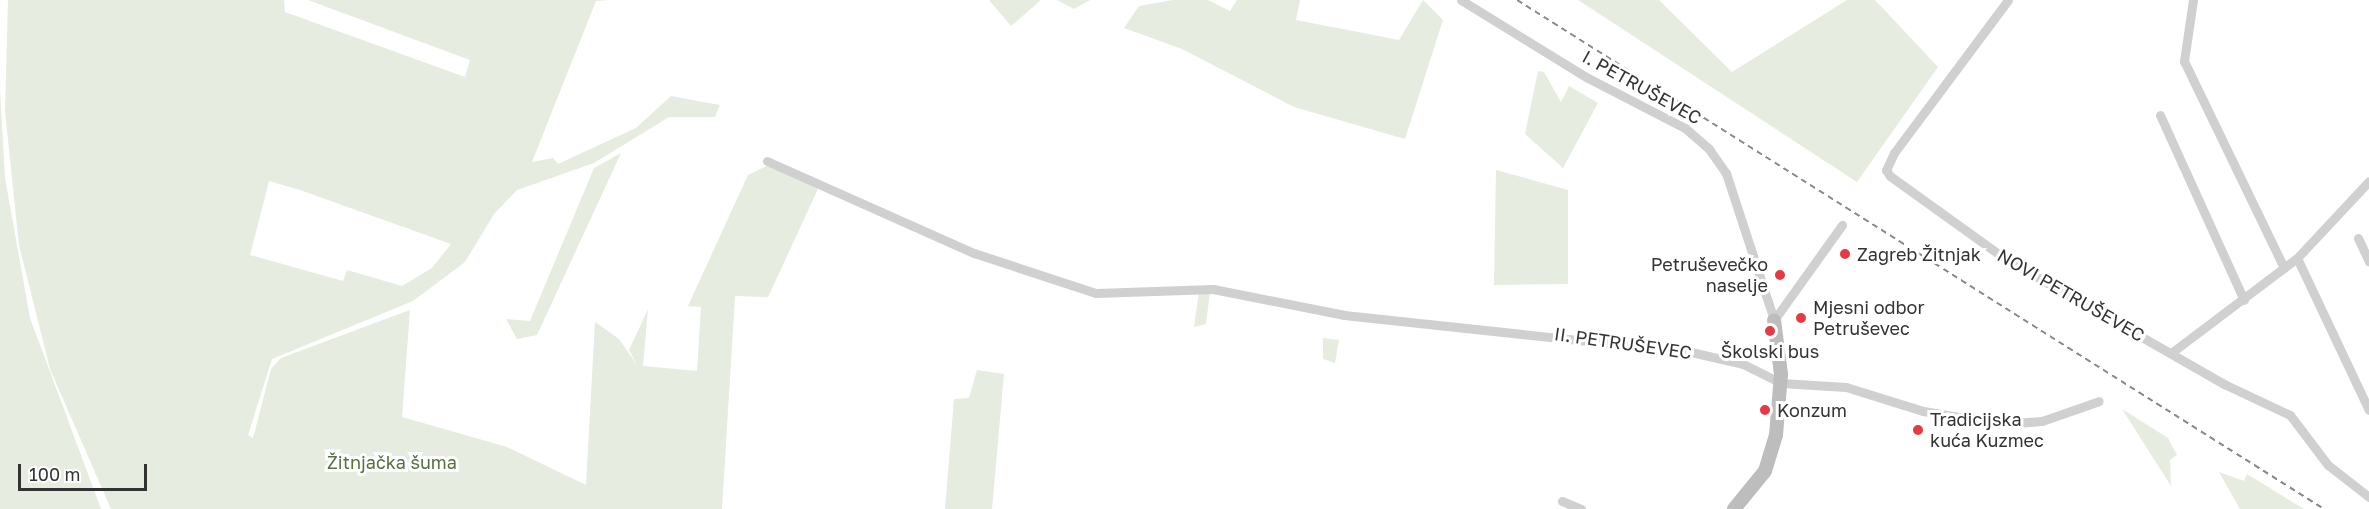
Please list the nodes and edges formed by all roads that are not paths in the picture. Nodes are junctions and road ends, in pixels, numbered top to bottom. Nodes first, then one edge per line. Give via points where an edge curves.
1 (1461, 0) edge
2 (2008, 0) edge
3 (2193, 0) edge
4 (2160, 115) dead end
5 (767, 160) dead end
6 (2369, 181) edge
7 (1842, 225) dead end
8 (2358, 238) dead end
9 (2297, 258) junction
10 (2369, 262) edge
11 (2284, 268) junction
12 (2244, 300) junction
13 (1774, 320) junction
14 (2171, 353) junction
15 (1781, 383) junction
16 (2099, 401) dead end
17 (2369, 410) edge
18 (2369, 497) edge
19 (1562, 501) dead end
20 (1581, 509) edge
21 (1734, 509) edge

1 - 13 street, I. PETRUŠEVEC via 1588,78 1685,128 1709,149 1726,173
2 - 14 street, NOVI PETRUŠEVEC via 1886,170 1977,241
3 - 11 street via 2184,61
4 - 12 street
5 - 15 street, II. PETRUŠEVEC via 974,253 1096,292 1213,289 1344,315 1691,352 1743,364
6 - 9 street
7 - 13 street
8 - 10 street
9 - 11 street
9 - 17 street
11 - 12 street
12 - 14 street
13 - 15 street, I. PETRUŠEVEC
14 - 18 street, NOVI PETRUŠEVEC via 2290,415 2328,465
15 - 16 street via 1846,387 1923,411 2001,424 2055,417
15 - 21 street, I. PETRUŠEVEC via 1770,458
19 - 20 street

